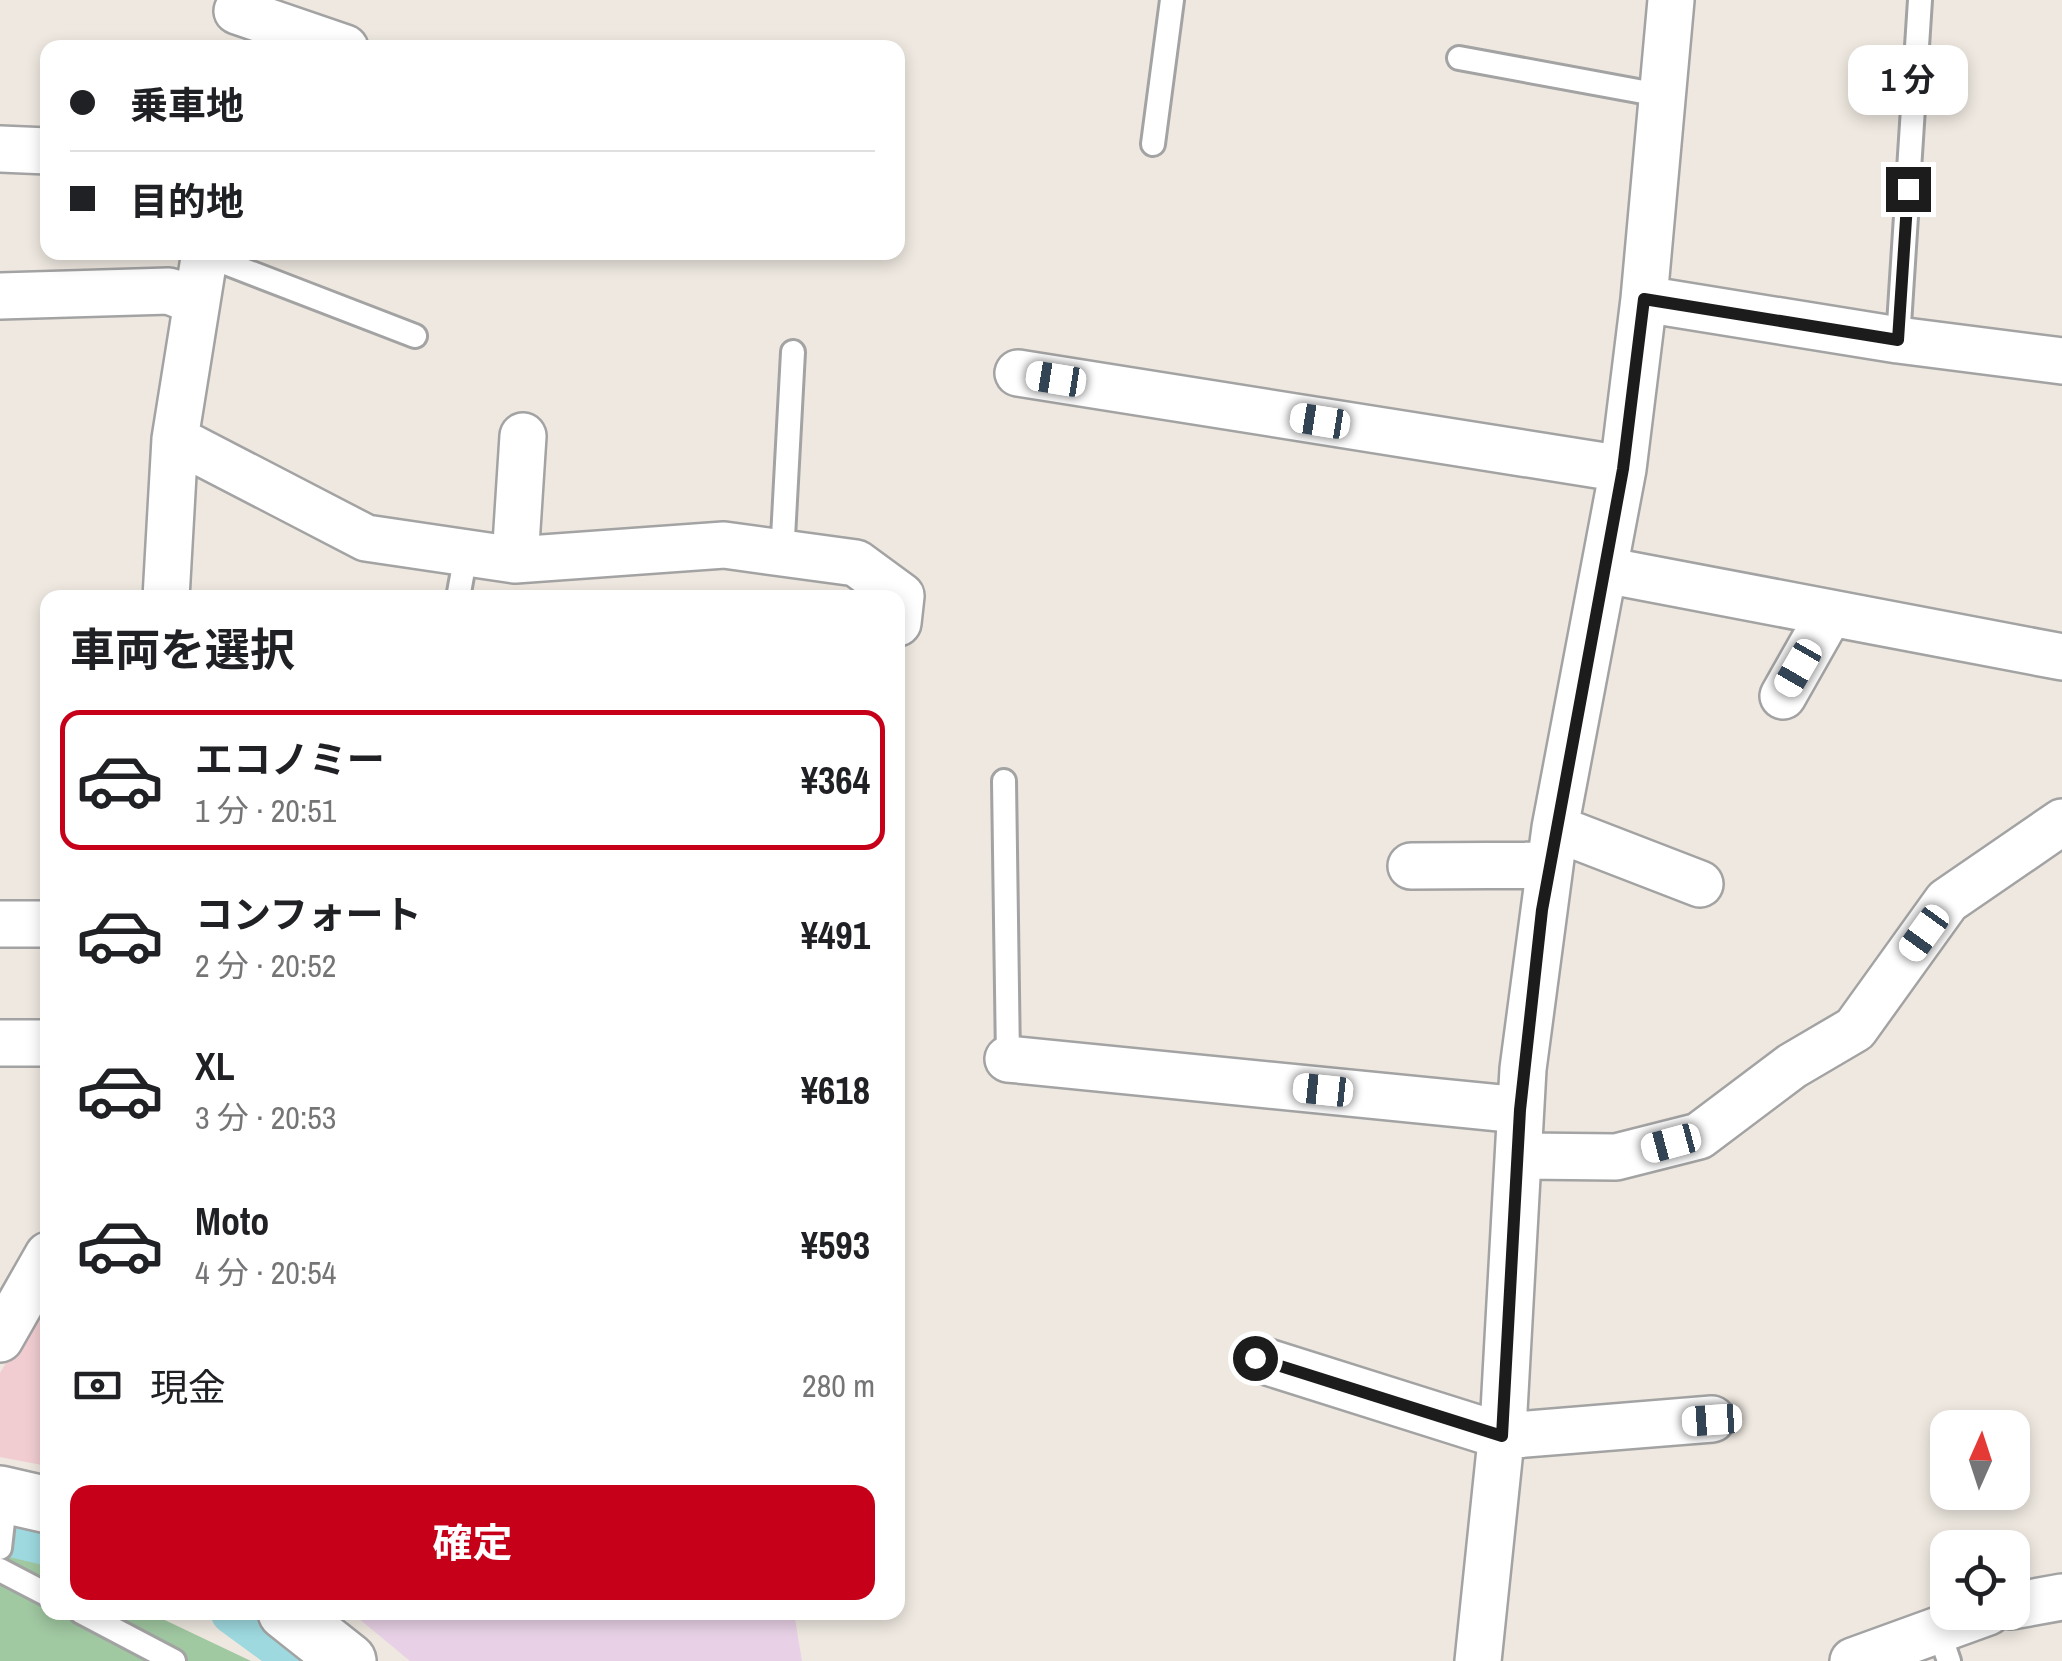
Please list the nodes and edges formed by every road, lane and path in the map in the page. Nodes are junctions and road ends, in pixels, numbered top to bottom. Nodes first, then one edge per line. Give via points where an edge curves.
1 (1172, 0) edge
2 (1671, 0) edge
3 (1920, 0) edge
4 (236, 20) edge
5 (313, 40) edge
6 (1459, 58) dead end
7 (1664, 96) junction
8 (1153, 144) dead end
9 (0, 149) edge
10 (40, 151) edge
11 (204, 260) edge
12 (220, 260) edge
13 (0, 296) edge
14 (1644, 299) junction
15 (198, 302) junction
16 (416, 336) dead end
17 (1898, 340) junction
18 (792, 352) dead end
19 (2062, 361) edge
20 (1018, 373) dead end
21 (523, 436) dead end
22 (176, 439) junction
23 (1623, 469) junction
24 (782, 556) junction
25 (514, 560) junction
26 (1605, 570) junction
27 (462, 576) edge
28 (167, 590) edge
29 (893, 590) edge
30 (1830, 613) junction
31 (2062, 657) edge
32 (1783, 696) dead end
33 (1004, 781) dead end
34 (2062, 822) edge
35 (1552, 847) junction
36 (1411, 866) dead end
37 (1700, 884) dead end
38 (0, 924) edge
39 (40, 924) edge
40 (0, 1043) edge
41 (40, 1043) edge
42 (1008, 1059) joint
43 (1520, 1110) junction
44 (1520, 1156) junction
45 (40, 1269) edge
46 (0, 1338) edge
47 (1255, 1358) dead end
48 (1712, 1420) dead end
49 (1502, 1436) junction
50 (0, 1570) edge
51 (40, 1591) edge
52 (2062, 1596) edge
53 (2030, 1602) edge
54 (97, 1620) edge
55 (296, 1620) edge
56 (1965, 1630) edge
57 (1944, 1646) edge
58 (1481, 1660) edge
59 (174, 1661) edge
60 (348, 1661) edge
61 (1853, 1661) edge

1 - 8 lane
2 - 7 street
3 - 17 lane
4 - 5 street
6 - 7 lane
7 - 14 street
9 - 10 street
11 - 15 street
12 - 16 lane
13 - 15 street via 169,292
14 - 17 street
14 - 23 street
15 - 22 street
17 - 19 street
18 - 24 lane
20 - 23 street
21 - 25 street
22 - 27 street via 366,538
22 - 28 street
23 - 26 street
24 - 25 street via 724,545
24 - 29 street via 856,563
25 - 27 street
26 - 30 street
26 - 35 street
30 - 31 street
30 - 32 street
33 - 42 lane
34 - 44 street via 1947,901 1855,1029 1792,1066 1699,1136 1616,1158
35 - 36 street
35 - 37 street
35 - 43 street
38 - 39 street
40 - 41 street
42 - 43 street
43 - 44 street
44 - 49 street
45 - 46 street
47 - 49 street
48 - 49 street
49 - 58 street
50 - 51 lane
52 - 53 street
54 - 59 lane
55 - 60 street
56 - 57 street
57 - 61 street

